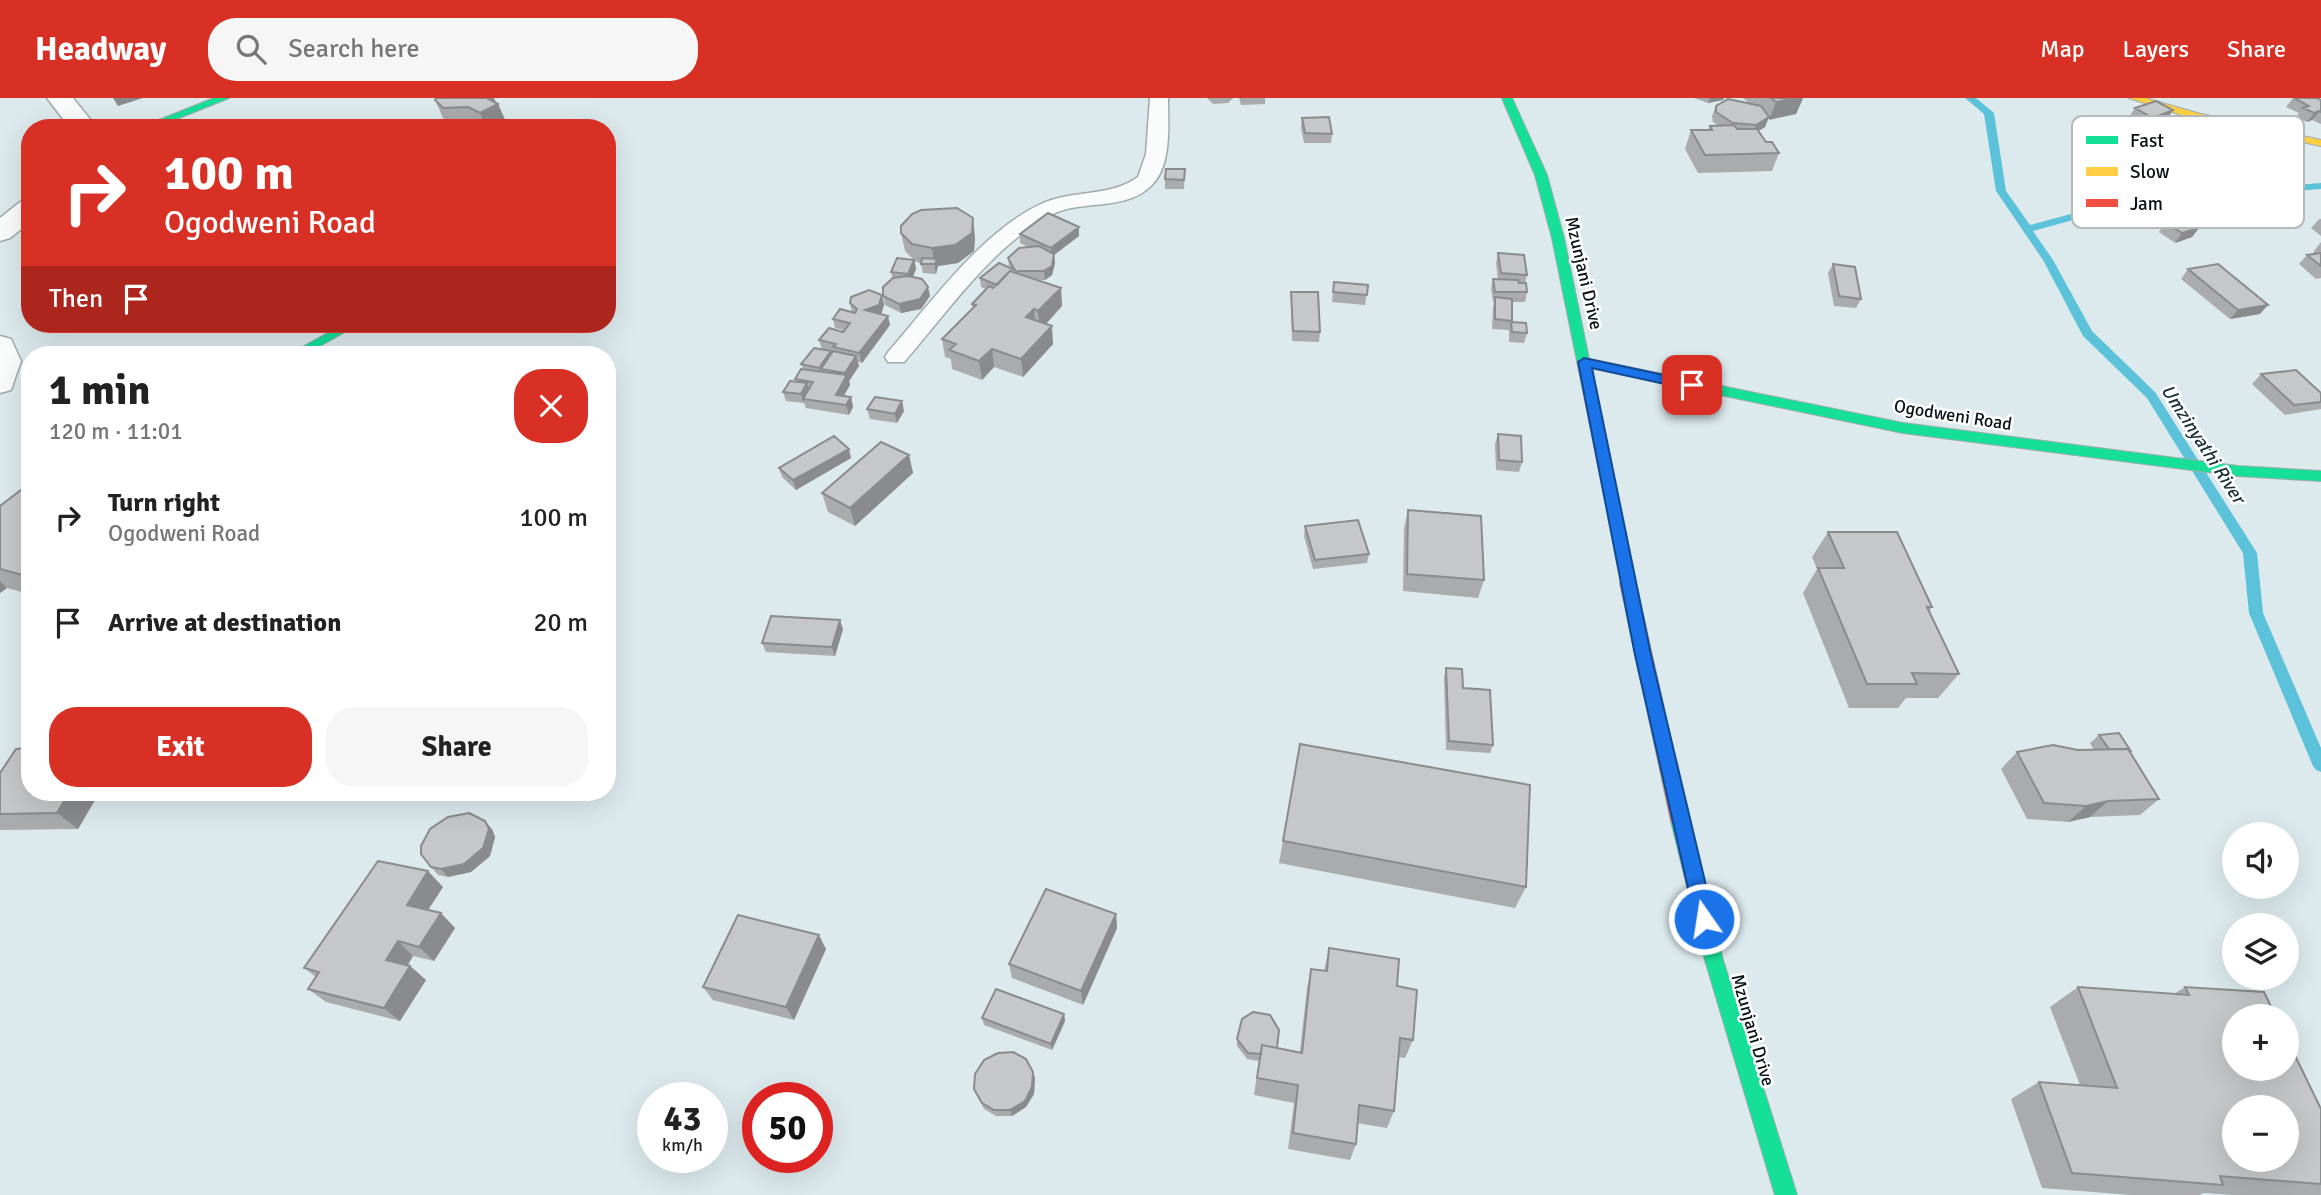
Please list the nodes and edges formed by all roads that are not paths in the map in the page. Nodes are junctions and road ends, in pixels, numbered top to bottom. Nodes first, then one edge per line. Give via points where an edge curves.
1 (60, 98) edge
2 (224, 98) edge
3 (1159, 98) edge
4 (1507, 98) edge
5 (2134, 98) edge
6 (2195, 116) edge
7 (77, 119) edge
8 (168, 119) edge
9 (21, 215) edge
10 (0, 232) edge
11 (336, 333) edge
12 (0, 346) edge
13 (311, 346) edge
14 (896, 357) dead end
15 (1584, 362) junction
16 (0, 382) edge
17 (2321, 475) edge
18 (1786, 1195) edge

1 - 7 street
2 - 8 main road
3 - 14 lane via 1155,153 1147,179 1133,190 1059,202 1040,211 994,249
4 - 15 main road, Mzunjani Drive via 1541,175
5 - 6 main road
9 - 10 street
11 - 13 main road
12 - 16 street via 5,361
15 - 17 main road, Ogodweni Road via 1903,428 2074,453 2286,476
15 - 18 main road, Mzunjani Drive via 1643,655 1717,972

